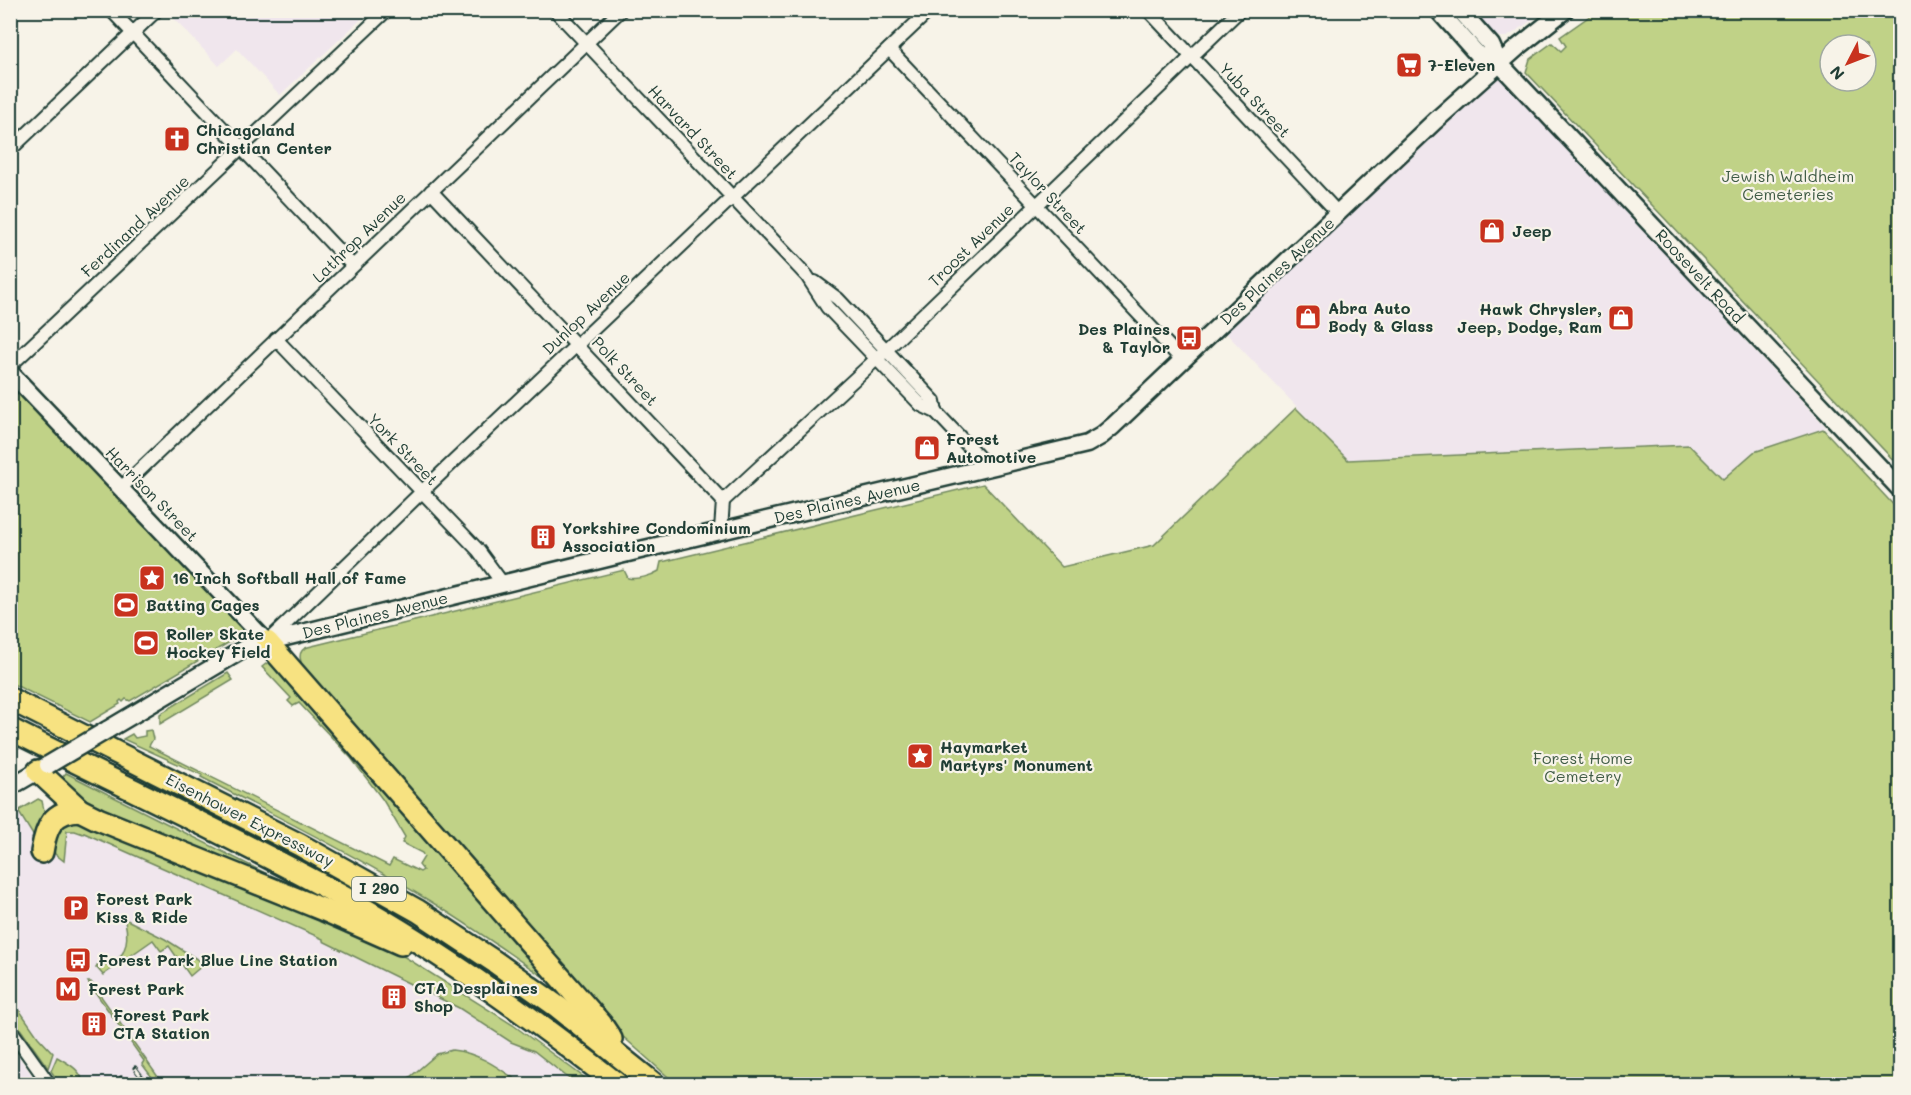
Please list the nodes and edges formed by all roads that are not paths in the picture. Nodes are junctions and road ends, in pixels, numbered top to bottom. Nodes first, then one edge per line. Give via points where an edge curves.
1 (111, 10) edge
2 (157, 10) edge
3 (387, 10) edge
4 (555, 10) edge
5 (621, 10) edge
6 (930, 10) edge
7 (1148, 10) edge
8 (1240, 10) edge
9 (1438, 10) edge
10 (1460, 10) edge
11 (1565, 10) edge
12 (133, 33) junction
13 (586, 43) junction
14 (889, 49) junction
15 (1191, 56) junction
16 (1499, 63) junction
17 (242, 148) junction
18 (10, 150) edge
19 (431, 191) junction
20 (732, 198) junction
21 (1036, 205) junction
22 (1338, 213) junction
23 (352, 265) junction
24 (276, 339) junction
25 (577, 345) junction
26 (881, 354) junction
27 (1182, 360) junction
28 (10, 366) edge
29 (10, 372) edge
30 (989, 468) junction
31 (121, 488) junction
32 (1900, 489) edge
33 (422, 492) junction
34 (723, 501) junction
35 (721, 530) junction
36 (503, 584) junction
37 (267, 642) junction
38 (10, 699) edge
39 (10, 729) edge
40 (43, 768) junction
41 (10, 787) edge
42 (80, 810) junction
43 (42, 852) dead end
44 (442, 956) junction
45 (10, 1029) edge
46 (625, 1059) junction
47 (50, 1084) edge
48 (617, 1084) edge
49 (654, 1084) edge

1 - 12 street
2 - 12 street
3 - 17 street, Ferdinand Avenue
4 - 13 street, Harvard Street
5 - 13 street, Lathrop Avenue
6 - 14 street, Dunlop Avenue
7 - 15 street, Yuba Street
8 - 15 street, Troost Avenue
9 - 16 main road, Roosevelt Road via 1478,55
10 - 16 main road, Roosevelt Road via 1491,45
11 - 16 main road, Des Plaines Avenue
12 - 17 street
12 - 18 street
13 - 19 street, Lathrop Avenue
13 - 20 street, Harvard Street
14 - 20 street, Dunlop Avenue
14 - 21 street, Taylor Street
15 - 21 street, Troost Avenue
15 - 22 street, Yuba Street
16 - 22 main road, Des Plaines Avenue
16 - 32 main road, Roosevelt Road
17 - 23 street
17 - 28 street, Ferdinand Avenue
19 - 23 street, Lathrop Avenue
19 - 25 street, Polk Street
20 - 25 street, Dunlop Avenue
20 - 26 street, Harvard Street via 807,276 827,306
21 - 26 street, Troost Avenue
21 - 27 street, Taylor Street
22 - 27 main road, Des Plaines Avenue
23 - 24 street, Lathrop Avenue
24 - 31 street, Lathrop Avenue
24 - 33 street, York Street
25 - 33 street, Dunlop Avenue
25 - 34 street, Polk Street
26 - 30 street, Harvard Street via 934,401 936,412
26 - 34 street, Troost Avenue
27 - 30 main road, Des Plaines Avenue via 1101,436 1087,444
29 - 31 street, Harrison Street
30 - 35 main road, Des Plaines Avenue
31 - 37 street, Harrison Street
33 - 36 street, York Street via 478,550
33 - 37 street, Dunlop Avenue
34 - 35 street
35 - 36 main road, Des Plaines Avenue
36 - 37 main road, Des Plaines Avenue
37 - 40 main road, Des Plaines Avenue, bridge via 249,646
37 - 46 highway via 601,1024
38 - 46 highway, Eisenhower Expressway / I 290 via 300,845 400,900 495,962
39 - 44 highway, Eisenhower Expressway / I 290 via 327,888
40 - 41 main road, Des Plaines Avenue
40 - 42 highway
42 - 43 highway via 71,810 52,821
42 - 44 highway via 394,941
44 - 48 highway, Eisenhower Expressway / I 290
45 - 47 street
46 - 49 highway, Eisenhower Expressway / I 290

